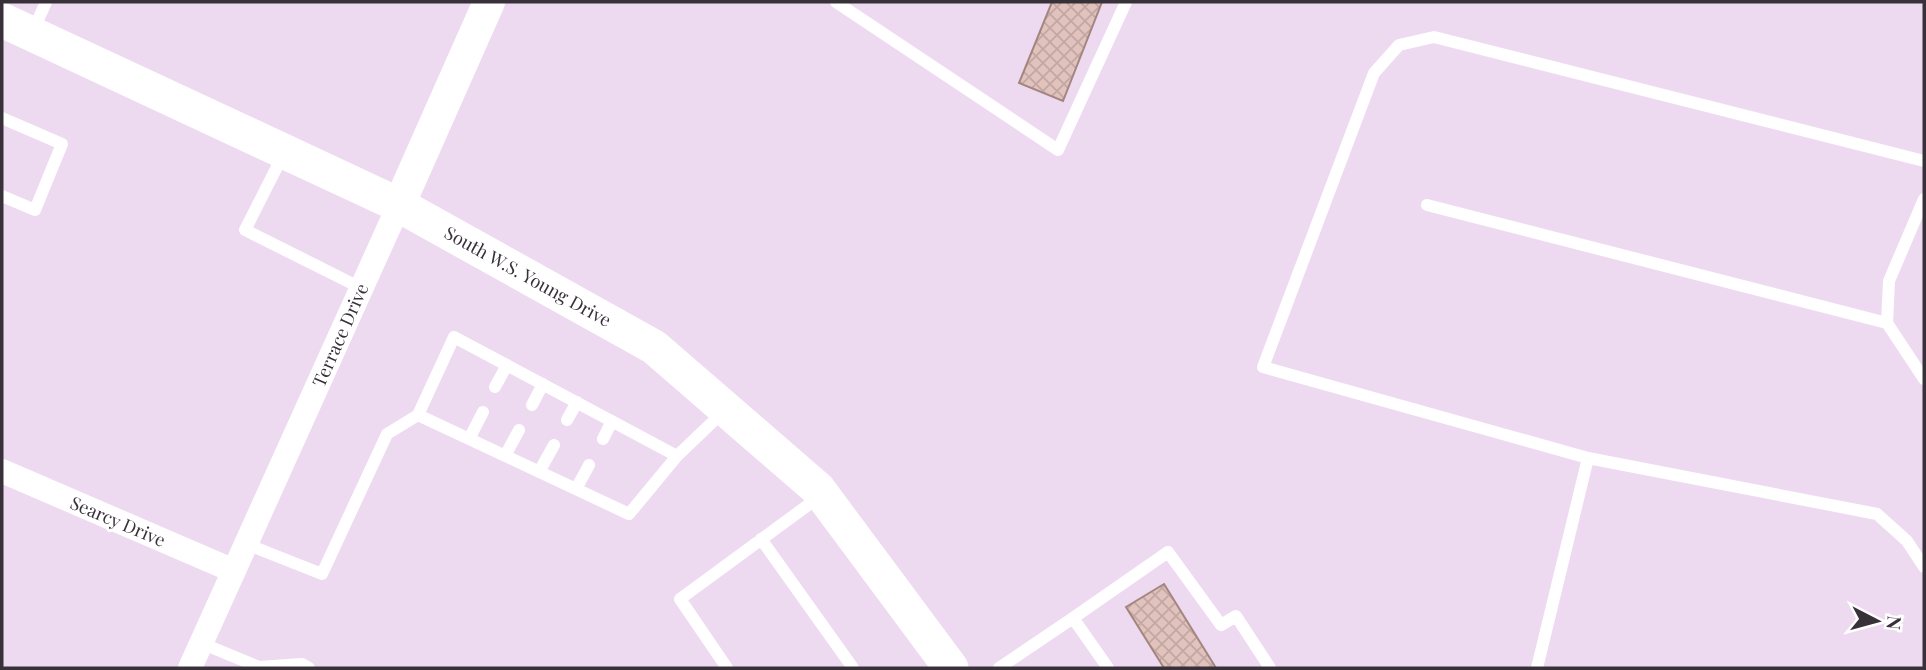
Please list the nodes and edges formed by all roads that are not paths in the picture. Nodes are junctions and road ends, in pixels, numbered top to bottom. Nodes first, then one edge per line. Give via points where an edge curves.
1 (46, 2) edge
2 (489, 2) edge
3 (1126, 2) edge
4 (842, 3) edge
5 (16, 27) edge
6 (2, 118) edge
7 (285, 152) junction
8 (1924, 161) edge
9 (2, 196) edge
10 (1924, 199) edge
11 (398, 205) junction
12 (1427, 205) dead end
13 (361, 288) junction
14 (1886, 323) junction
15 (507, 365) junction
16 (1924, 379) edge
17 (543, 384) junction
18 (495, 387) dead end
19 (577, 402) junction
20 (532, 405) dead end
21 (726, 409) junction
22 (482, 412) dead end
23 (418, 415) junction
24 (567, 420) dead end
25 (612, 421) junction
26 (519, 430) dead end
27 (469, 439) junction
28 (603, 439) dead end
29 (554, 445) dead end
30 (505, 456) junction
31 (677, 456) junction
32 (1588, 458) junction
33 (589, 465) dead end
34 (2, 471) edge
35 (539, 472) junction
36 (576, 489) junction
37 (822, 494) junction
38 (761, 539) junction
39 (246, 544) junction
40 (1924, 567) edge
41 (234, 571) junction
42 (1073, 618) junction
43 (201, 643) junction
44 (190, 668) edge
45 (259, 668) edge
46 (310, 668) edge
47 (727, 668) edge
48 (853, 668) edge
49 (951, 668) edge
50 (999, 668) edge
51 (1108, 668) edge
52 (1270, 668) edge
53 (1537, 668) edge

1 - 5 lane
2 - 11 street, Terrace Drive
3 - 4 lane via 1058,150
5 - 7 main road, South W.S. Young Drive
6 - 9 lane via 62,144 35,210
7 - 11 main road, South W.S. Young Drive
7 - 13 lane via 245,230
8 - 32 lane via 1434,37 1399,46 1374,73 1263,367
10 - 14 lane via 1889,281
11 - 13 street, Terrace Drive
11 - 21 main road, South W.S. Young Drive via 654,347
12 - 14 lane
13 - 39 street, Terrace Drive
14 - 16 lane
15 - 17 lane
15 - 18 lane
15 - 23 lane via 454,337
17 - 19 lane
17 - 20 lane
19 - 24 lane
19 - 25 lane
21 - 31 lane
21 - 37 main road, South W.S. Young Drive
22 - 27 lane
23 - 27 lane
23 - 39 lane via 387,434 322,574
25 - 28 lane
25 - 31 lane
26 - 30 lane
27 - 30 lane
29 - 35 lane
30 - 35 lane
31 - 36 lane via 629,514
32 - 40 lane via 1877,514 1907,541
32 - 53 lane
33 - 36 lane
34 - 41 street, Searcy Drive
35 - 36 lane
37 - 38 lane
37 - 49 main road, South W.S. Young Drive
38 - 47 lane via 680,599
38 - 48 lane
39 - 41 street, Terrace Drive
41 - 43 street, Terrace Drive
42 - 50 lane
42 - 51 lane
42 - 52 lane via 1168,552 1221,625 1236,616
43 - 44 street, Terrace Drive
43 - 45 lane
45 - 46 lane via 302,664

